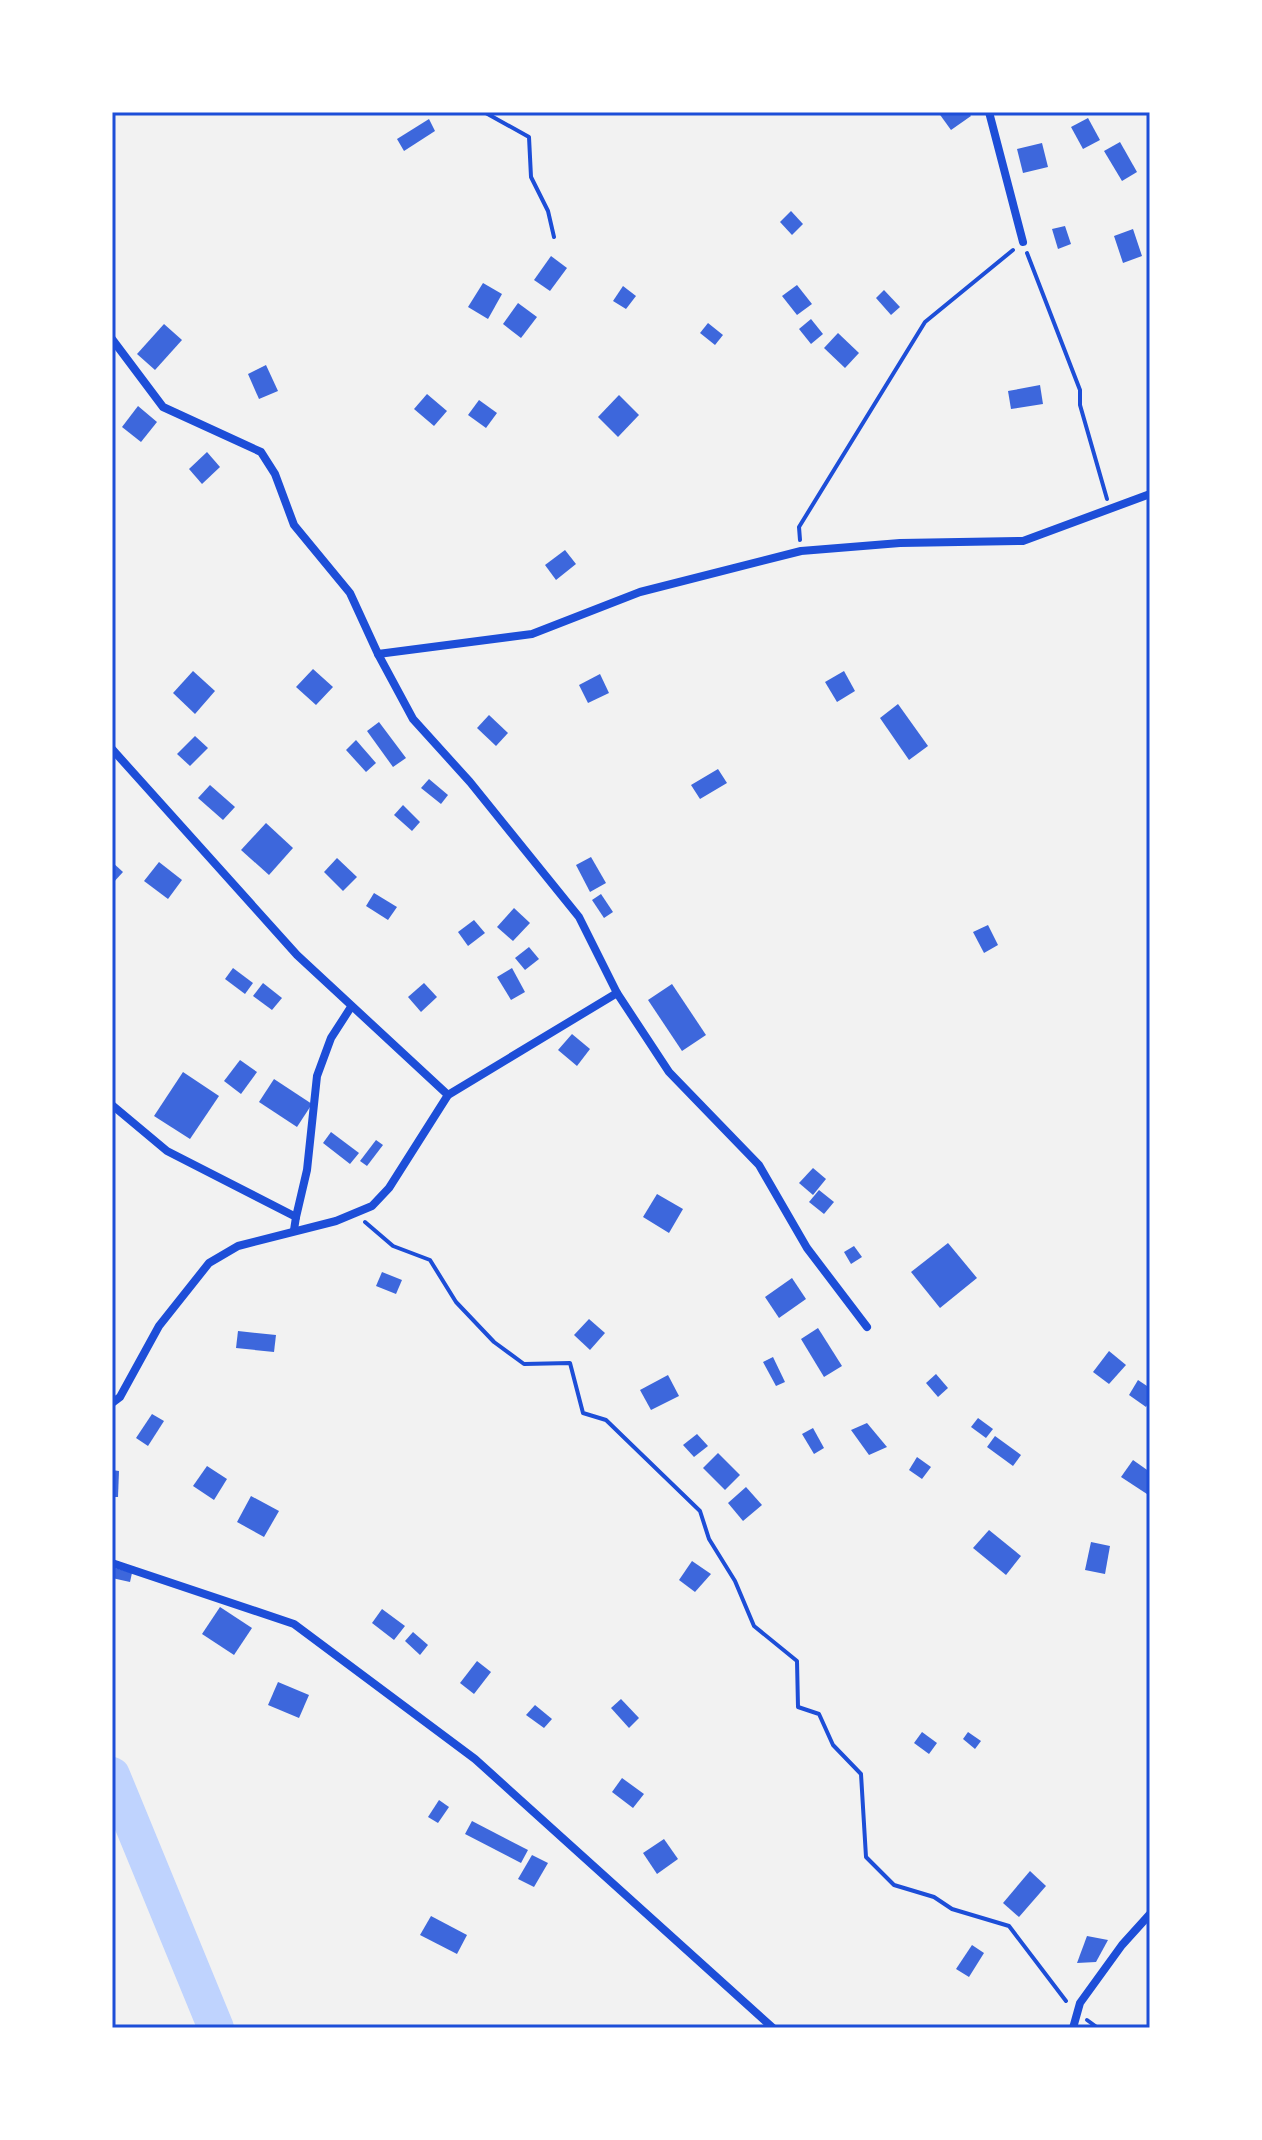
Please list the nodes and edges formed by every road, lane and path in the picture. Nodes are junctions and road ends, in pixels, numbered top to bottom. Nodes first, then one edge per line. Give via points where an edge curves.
1 (484, 112) edge
2 (989, 112) edge
3 (554, 237) dead end
4 (1023, 242) junction
5 (112, 339) edge
6 (1150, 494) edge
7 (1110, 509) junction
8 (801, 551) junction
9 (378, 654) junction
10 (112, 749) edge
11 (617, 993) junction
12 (351, 1007) junction
13 (448, 1095) junction
14 (112, 1105) edge
15 (355, 1213) junction
16 (296, 1217) junction
17 (294, 1230) junction
18 (867, 1327) dead end
19 (112, 1403) edge
20 (112, 1563) edge
21 (1150, 1914) edge
22 (1077, 2013) junction
23 (773, 2028) edge
24 (1073, 2028) edge

1 - 3 path via 529,137 531,177
2 - 4 street
4 - 7 path via 1080,390
4 - 8 path via 925,322 799,527
5 - 9 street via 163,407 261,452 294,525 350,593
6 - 7 street
7 - 8 street via 1023,541
8 - 9 street via 640,592 532,634
9 - 11 street via 413,719 579,917
10 - 12 street via 297,955
11 - 13 street
11 - 18 street via 669,1072 759,1165 807,1248
12 - 13 street
12 - 16 street via 331,1038 317,1076
13 - 15 street via 389,1188 372,1206
14 - 16 street via 167,1151
15 - 17 street
15 - 22 path via 393,1246 430,1260 456,1302 524,1364 570,1363 583,1413 606,1420 700,1511 754,1626 797,1661 798,1707 819,1714 833,1745 861,1774 866,1857 894,1885 1009,1926
16 - 17 street
17 - 19 street via 238,1246 209,1263 159,1326
20 - 23 street via 294,1624 475,1759
21 - 22 street via 1114,1956
22 - 24 street

